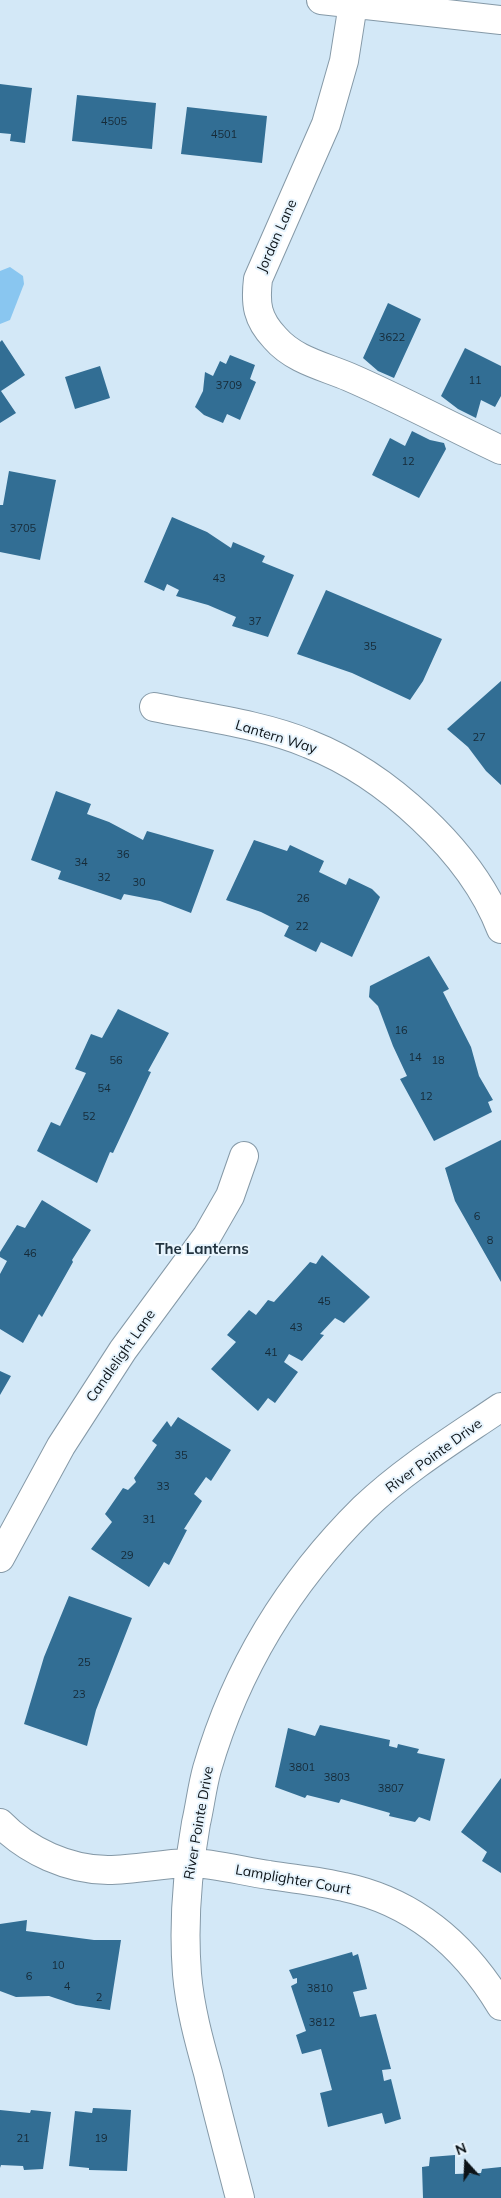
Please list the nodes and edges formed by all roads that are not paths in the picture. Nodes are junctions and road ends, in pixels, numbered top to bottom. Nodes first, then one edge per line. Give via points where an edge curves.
1 (321, 0) edge
2 (353, 4) junction
3 (501, 20) edge
4 (501, 450) edge
5 (154, 707) dead end
6 (501, 928) edge
7 (244, 1156) dead end
8 (501, 1407) edge
9 (0, 1558) edge
10 (0, 1823) edge
11 (189, 1863) junction
12 (501, 2006) edge
13 (240, 2198) edge

1 - 2 street
2 - 3 street
2 - 4 street, Jordan Lane via 344,62 326,124 258,279 255,300 261,320 276,340 305,361 348,377
5 - 6 street, Lantern Way via 309,743 357,768 400,798 440,835 478,886
7 - 9 street, Candlelight Lane via 230,1196 207,1236 118,1358 61,1446
8 - 11 street, River Pointe Drive via 416,1465 366,1507 321,1554 289,1595 261,1639 232,1697 206,1771
10 - 11 street via 42,1854 73,1866 107,1870
11 - 12 street, Lamplighter Court via 345,1887 385,1900 423,1919 457,1946
11 - 13 street, River Pointe Drive via 184,1918 187,1976 198,2034

